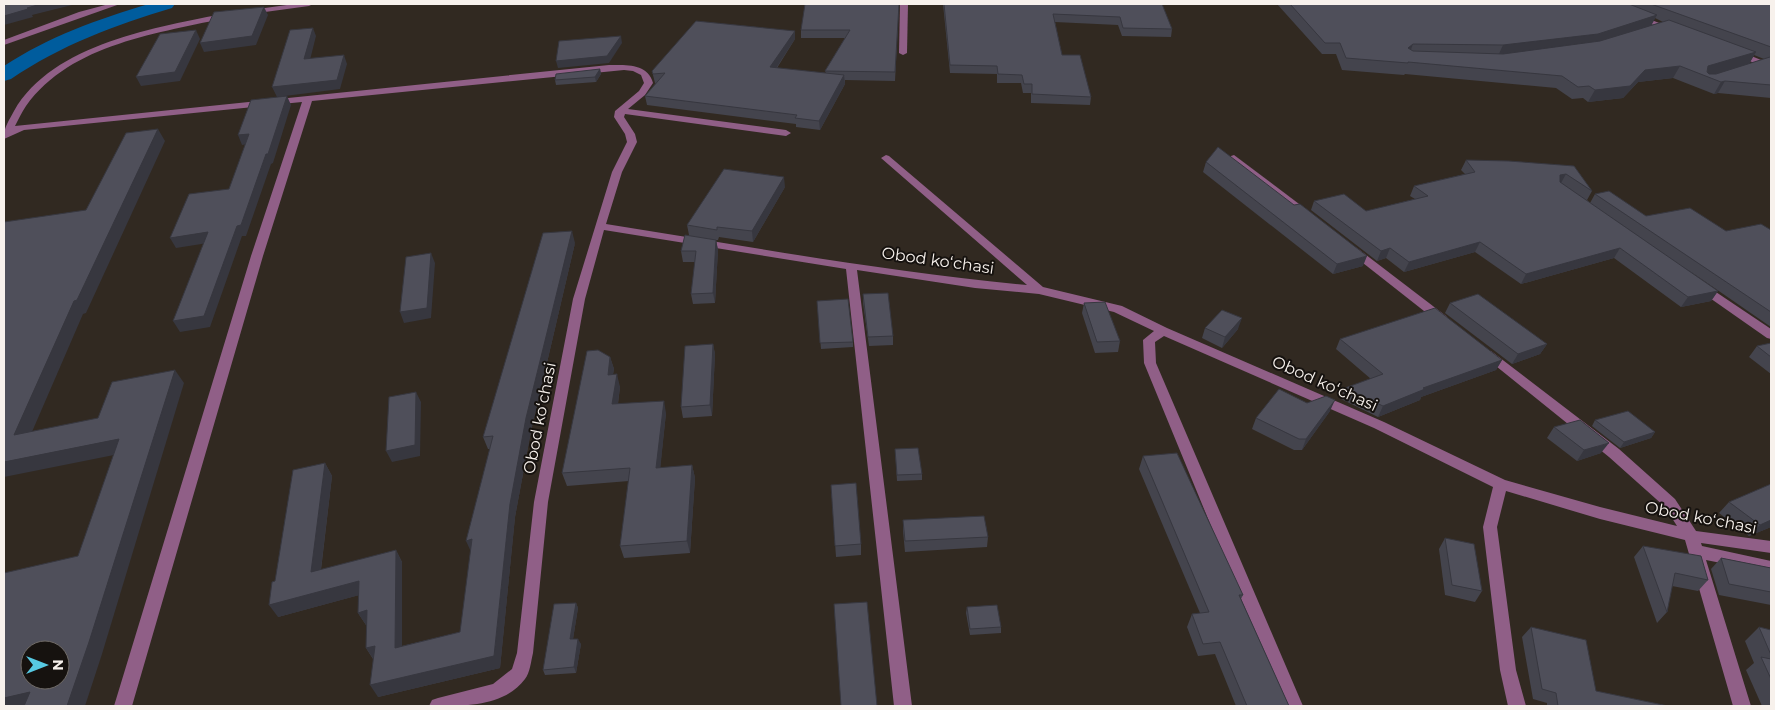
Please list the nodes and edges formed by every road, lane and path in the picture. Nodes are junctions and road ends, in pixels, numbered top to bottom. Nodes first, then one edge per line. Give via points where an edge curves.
1 (116, 4) edge
2 (309, 4) edge
3 (904, 4) edge
4 (1605, 4) edge
5 (241, 13) edge
6 (232, 14) edge
7 (1663, 26) junction
8 (1646, 32) edge
9 (1678, 32) edge
10 (4, 43) edge
11 (1730, 51) edge
12 (903, 53) dead end
13 (1767, 65) edge
14 (1747, 69) edge
15 (308, 98) junction
16 (620, 111) junction
17 (786, 133) dead end
18 (5, 135) edge
19 (886, 158) dead end
20 (1234, 158) edge
21 (1320, 224) edge
22 (600, 226) junction
23 (1343, 242) edge
24 (851, 266) junction
25 (1690, 278) edge
26 (1039, 290) junction
27 (1452, 326) edge
28 (1163, 331) junction
29 (1771, 334) edge
30 (1475, 344) edge
31 (1501, 484) junction
32 (1693, 543) junction
33 (1771, 547) edge
34 (1771, 567) edge
35 (123, 706) edge
36 (438, 706) edge
37 (903, 706) edge
38 (1294, 706) edge
39 (1517, 706) edge
40 (1742, 706) edge

1 - 10 street
2 - 5 street
3 - 12 street
4 - 7 street
6 - 18 street via 154,31 94,50 40,84 14,116
7 - 8 street
7 - 9 street
11 - 13 street
13 - 14 street
15 - 16 street via 609,68 640,71 646,76 647,88
15 - 18 street via 23,127
15 - 35 street via 257,256
16 - 17 street
16 - 22 street via 619,117 632,142 617,172
19 - 26 street
20 - 21 street
22 - 24 street, Obod koʻchasi
22 - 36 street, Obod koʻchasi via 579,299 543,492 525,653 519,674 498,692
23 - 27 street
24 - 26 street, Obod koʻchasi
24 - 37 street
25 - 29 street
26 - 28 street, Obod koʻchasi via 1118,309
28 - 31 street, Obod koʻchasi via 1379,425
28 - 38 street via 1149,340 1150,363
30 - 32 street via 1653,486 1670,503
31 - 32 street, Obod koʻchasi
31 - 39 street via 1490,527 1508,670
32 - 33 street, Obod koʻchasi
32 - 34 street
32 - 40 street

